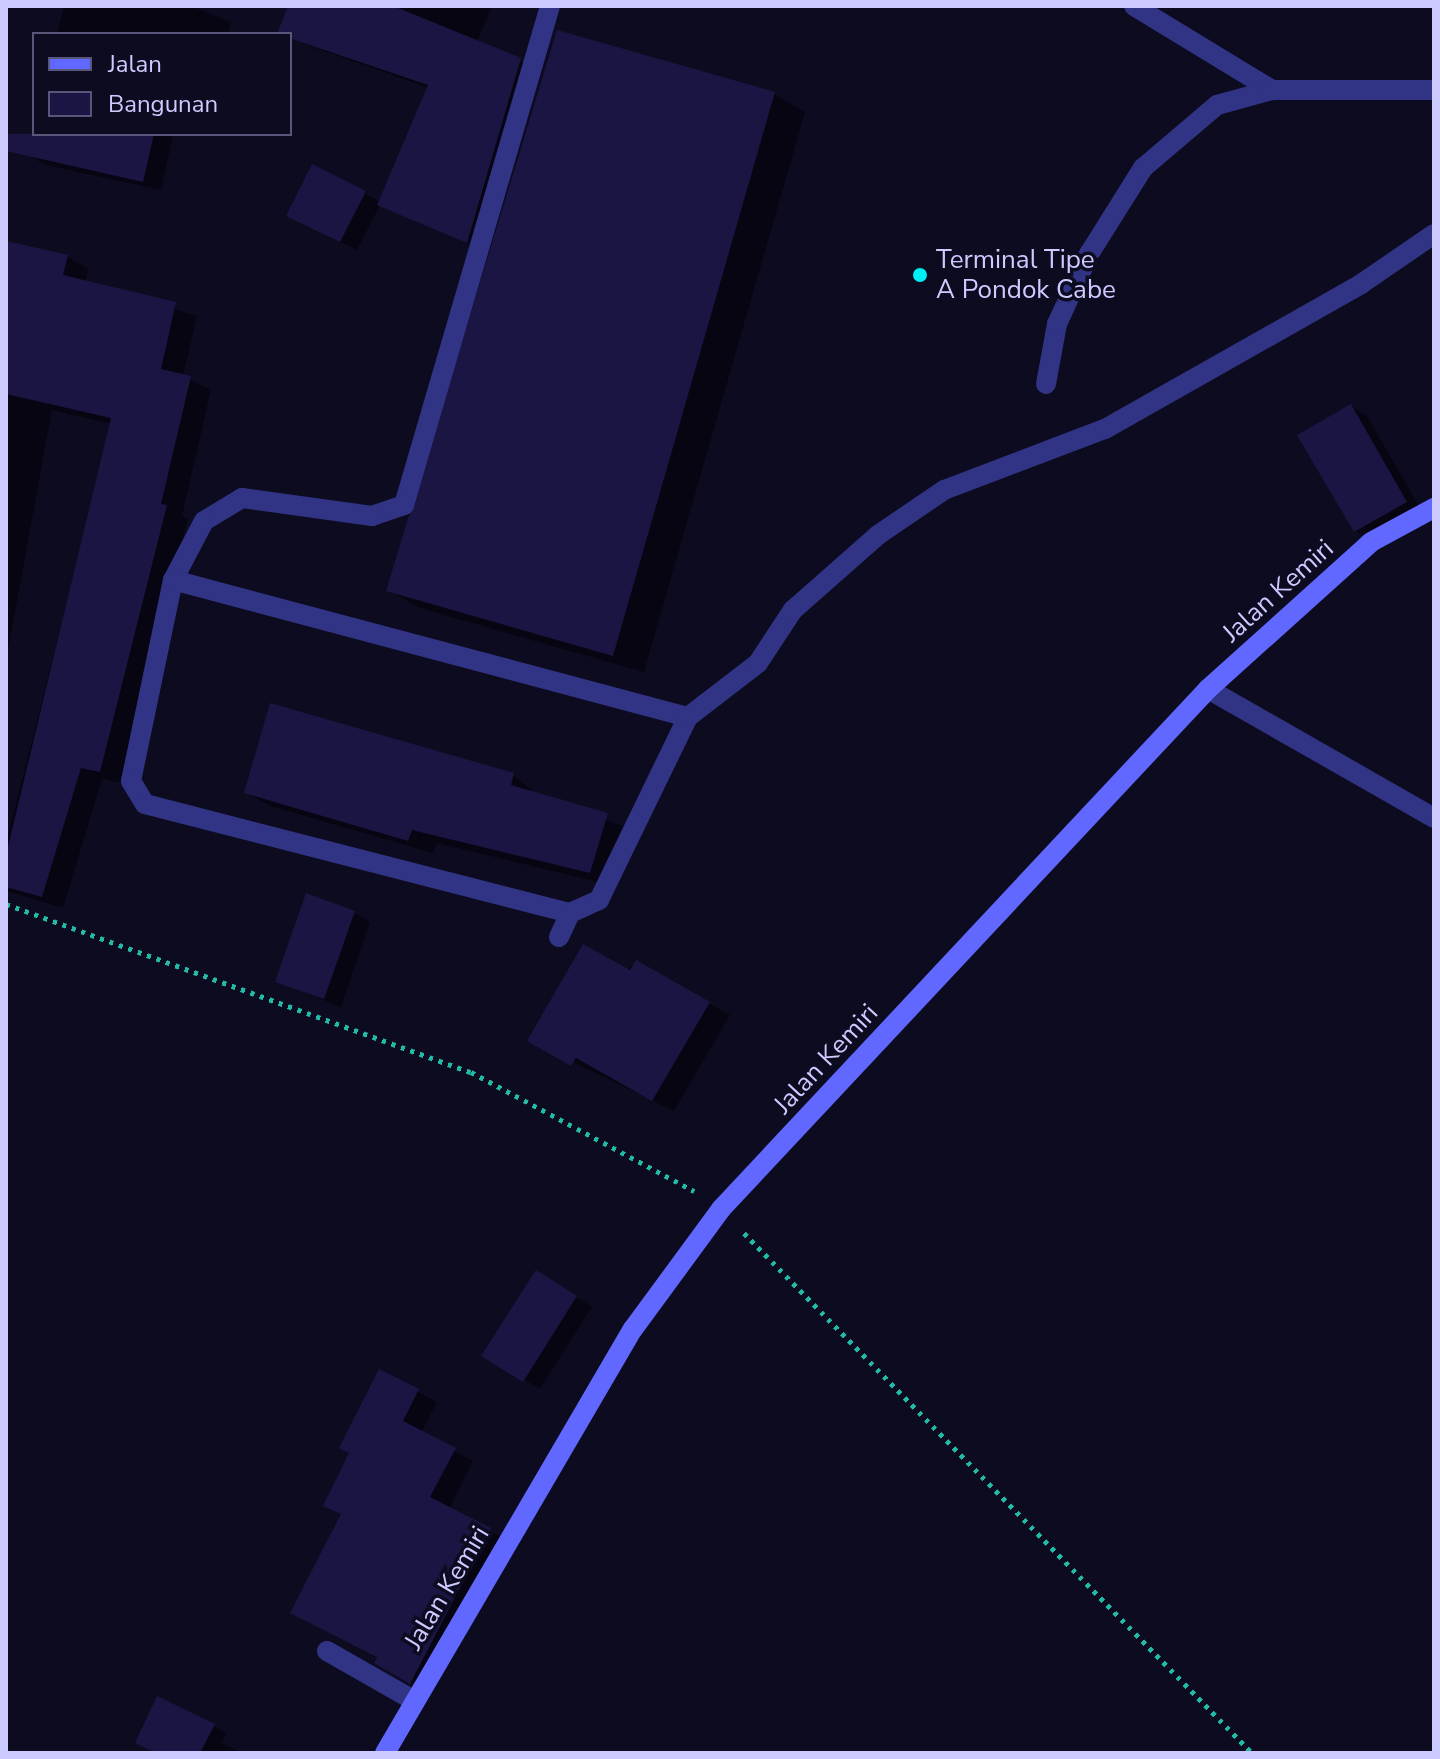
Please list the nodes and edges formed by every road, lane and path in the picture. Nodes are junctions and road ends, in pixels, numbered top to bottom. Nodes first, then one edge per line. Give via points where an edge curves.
1 (550, 6) edge
2 (1134, 6) edge
3 (1272, 90) junction
4 (1434, 90) edge
5 (1434, 234) edge
6 (1046, 384) dead end
7 (1434, 508) edge
8 (173, 580) junction
9 (1208, 689) junction
10 (688, 717) junction
11 (1434, 818) edge
12 (6, 904) edge
13 (570, 913) junction
14 (559, 937) dead end
15 (721, 1209) junction
16 (327, 1651) dead end
17 (411, 1699) junction
18 (385, 1753) edge
19 (1252, 1753) edge

1 - 8 lane via 404,505 372,516 242,498 204,521
2 - 3 lane
3 - 4 lane
3 - 6 lane via 1217,105 1143,168 1089,254 1057,324
5 - 10 lane via 1105,429 925,500 793,610 758,663
7 - 9 street, Jalan Kemiri via 1371,542
8 - 10 lane
8 - 13 lane via 131,781 145,804
9 - 11 lane
9 - 15 street, Jalan Kemiri
10 - 13 lane via 599,900
12 - 15 path via 471,1072 639,1156
13 - 14 lane
15 - 17 street, Jalan Kemiri via 633,1329
15 - 19 path
16 - 17 lane
17 - 18 street, Jalan Kemiri

